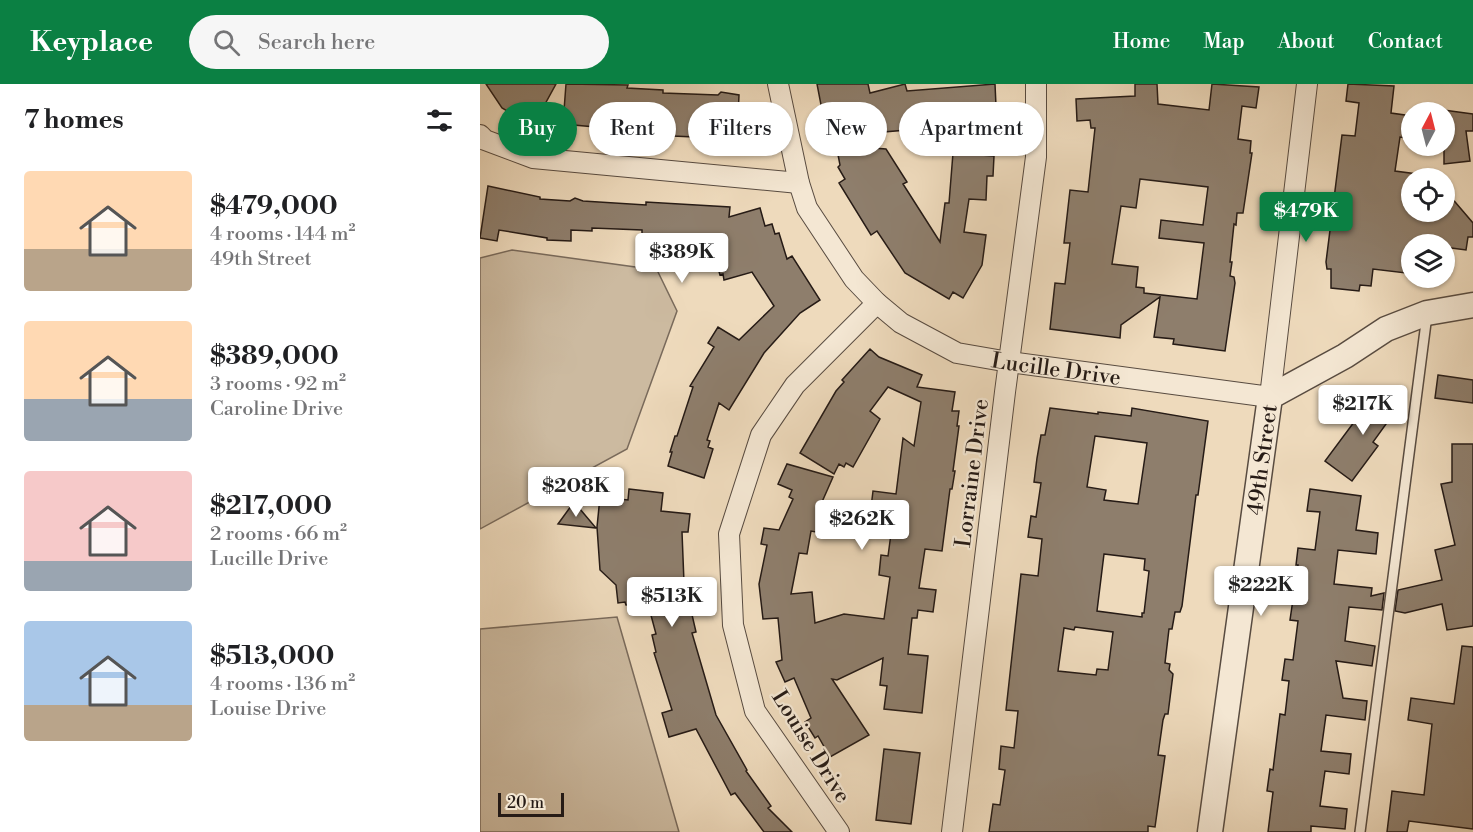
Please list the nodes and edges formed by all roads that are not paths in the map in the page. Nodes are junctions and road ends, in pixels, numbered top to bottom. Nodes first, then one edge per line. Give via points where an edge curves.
1 (778, 84) edge
2 (1036, 84) edge
3 (1306, 84) edge
4 (480, 135) edge
5 (799, 183) junction
6 (877, 303) junction
7 (1473, 305) edge
8 (1428, 313) junction
9 (1009, 363) junction
10 (1270, 397) junction
11 (839, 832) edge
12 (952, 832) edge
13 (1210, 832) edge
14 (1360, 832) edge

1 - 5 street, Lucille Drive
2 - 9 street, Lorraine Drive via 1036,157
3 - 10 street, 49th Street
4 - 5 street via 533,158
5 - 6 street, Lucille Drive via 807,208 854,279
6 - 9 street, Lucille Drive via 901,323 957,353
6 - 11 street, Louise Drive via 795,385 760,435 729,534 733,625 755,711
7 - 8 street
8 - 10 street via 1386,329
8 - 14 lane
9 - 10 street, Lucille Drive
9 - 12 street, Lorraine Drive
10 - 13 street, 49th Street

